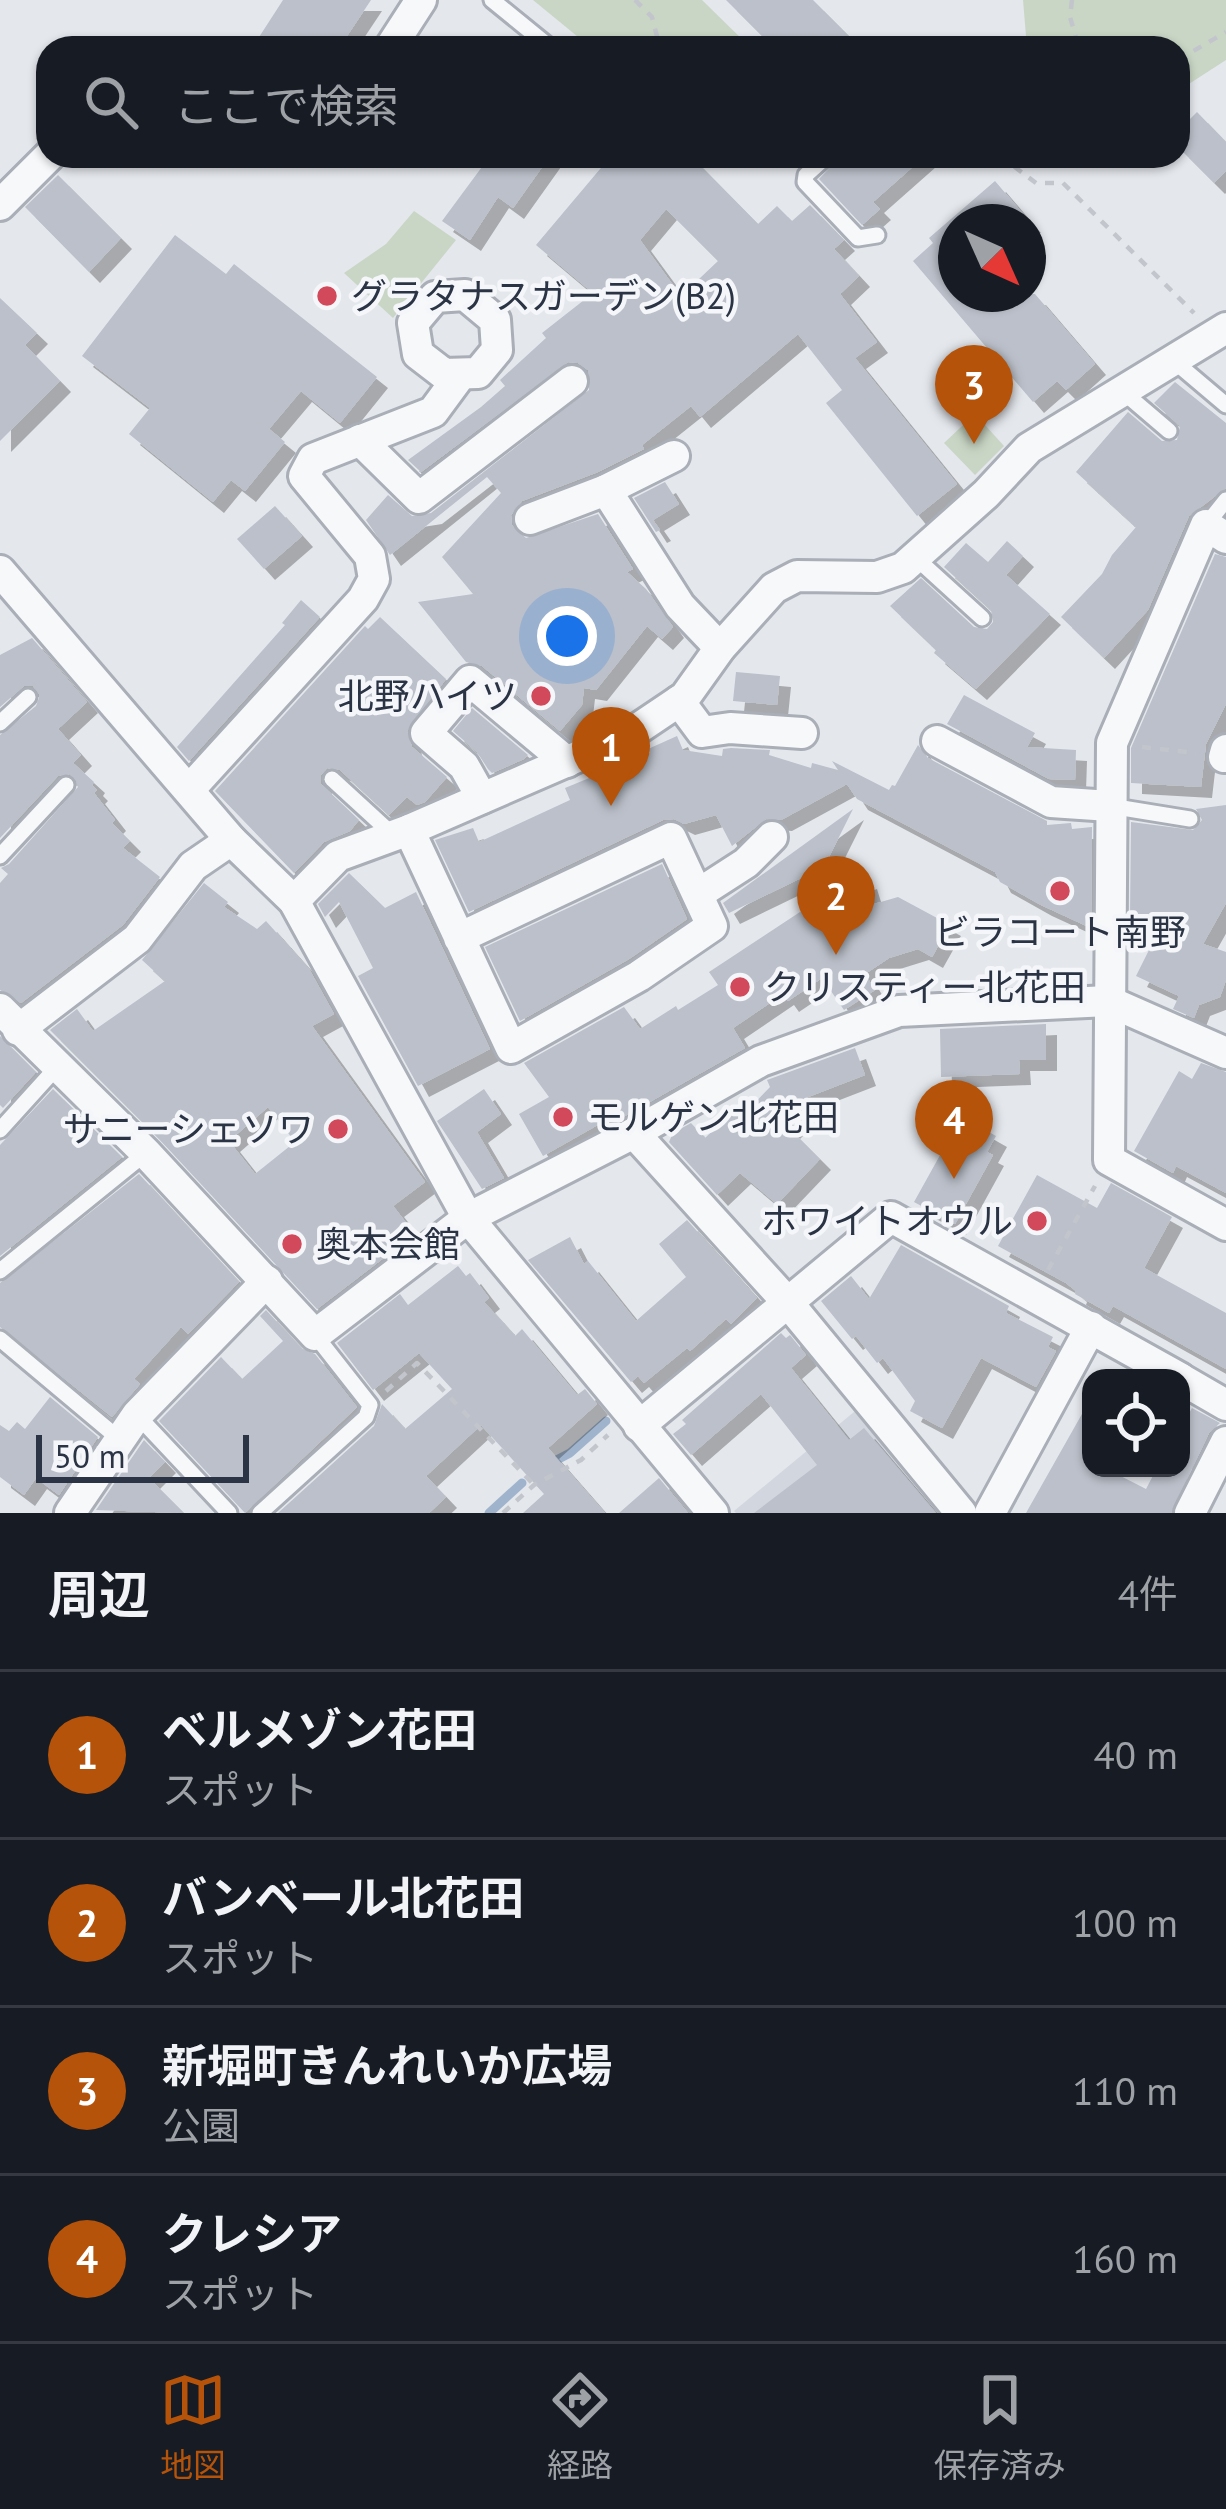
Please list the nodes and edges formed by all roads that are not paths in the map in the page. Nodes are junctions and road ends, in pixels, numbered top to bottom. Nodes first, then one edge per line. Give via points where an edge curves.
1 (421, 0) edge
2 (492, 0) edge
3 (398, 36) edge
4 (536, 36) edge
5 (37, 168) edge
6 (814, 168) edge
7 (0, 205) edge
8 (877, 236) dead end
9 (1221, 331) edge
10 (1172, 358) junction
11 (461, 374) dead end
12 (572, 381) dead end
13 (1121, 391) junction
14 (1226, 405) edge
15 (1169, 431) dead end
16 (360, 440) junction
17 (674, 456) dead end
18 (606, 490) junction
19 (1226, 500) edge
20 (530, 519) dead end
21 (1216, 531) edge
22 (916, 558) junction
23 (0, 571) edge
24 (982, 618) dead end
25 (721, 648) junction
26 (28, 697) dead end
27 (679, 701) junction
28 (0, 724) edge
29 (802, 733) dead end
30 (937, 741) dead end
31 (567, 762) junction
32 (332, 779) dead end
33 (65, 785) dead end
34 (189, 790) junction
35 (482, 798) junction
36 (1110, 806) junction
37 (1190, 819) dead end
38 (401, 832) junction
39 (772, 837) dead end
40 (231, 839) junction
41 (0, 856) edge
42 (698, 894) junction
43 (294, 901) junction
44 (459, 938) junction
45 (1108, 1001) junction
46 (9, 1020) edge
47 (1223, 1040) edge
48 (57, 1067) junction
49 (0, 1130) edge
50 (634, 1133) junction
51 (146, 1154) junction
52 (468, 1218) junction
53 (1226, 1225) edge
54 (0, 1271) edge
55 (267, 1281) junction
56 (789, 1304) junction
57 (1091, 1327) junction
58 (315, 1335) junction
59 (0, 1339) edge
60 (1164, 1369) edge
61 (1190, 1384) edge
62 (1226, 1405) edge
63 (634, 1420) junction
64 (127, 1426) junction
65 (1226, 1442) edge
66 (70, 1513) edge
67 (229, 1513) edge
68 (260, 1513) edge
69 (713, 1513) edge
70 (961, 1513) edge
71 (990, 1513) edge
72 (1190, 1513) edge

1 - 3 street
2 - 4 lane
5 - 7 street
6 - 8 lane via 806,182 858,238
9 - 10 street
10 - 13 street
10 - 14 lane
11 - 16 street via 433,412
12 - 16 street via 418,498
13 - 15 lane
13 - 22 street via 1029,448
16 - 34 street via 313,459 304,476 370,556 374,579
17 - 18 street
18 - 20 street
18 - 25 street via 680,606
19 - 21 lane
21 - 36 street via 1112,743
22 - 24 lane
22 - 25 street via 877,577 797,576 774,588
23 - 34 street
25 - 27 street
26 - 28 lane
27 - 29 street via 702,732
27 - 31 street
30 - 36 street via 1051,802
31 - 35 street
31 - 35 street via 470,681 426,733 464,766
32 - 38 lane
33 - 41 lane
34 - 40 street
35 - 38 street
36 - 37 lane
36 - 45 street
38 - 43 street via 338,856
38 - 44 street
39 - 42 street
40 - 43 street
40 - 46 street via 193,866 137,939
42 - 44 street via 671,838
42 - 44 street via 712,926 512,1048
43 - 52 street
45 - 47 street
45 - 50 street via 899,1011 761,1061
45 - 53 street via 1109,1160
46 - 48 street
48 - 49 lane
48 - 51 street
50 - 52 street
50 - 56 street
51 - 54 lane
51 - 55 street
52 - 58 street
52 - 63 street
55 - 58 street
55 - 64 street
56 - 57 street via 891,1217
56 - 63 street
56 - 70 street
57 - 60 street
57 - 71 street
58 - 68 lane via 370,1405
59 - 64 lane
61 - 62 street
63 - 69 street
64 - 66 street
64 - 67 lane
65 - 72 street

